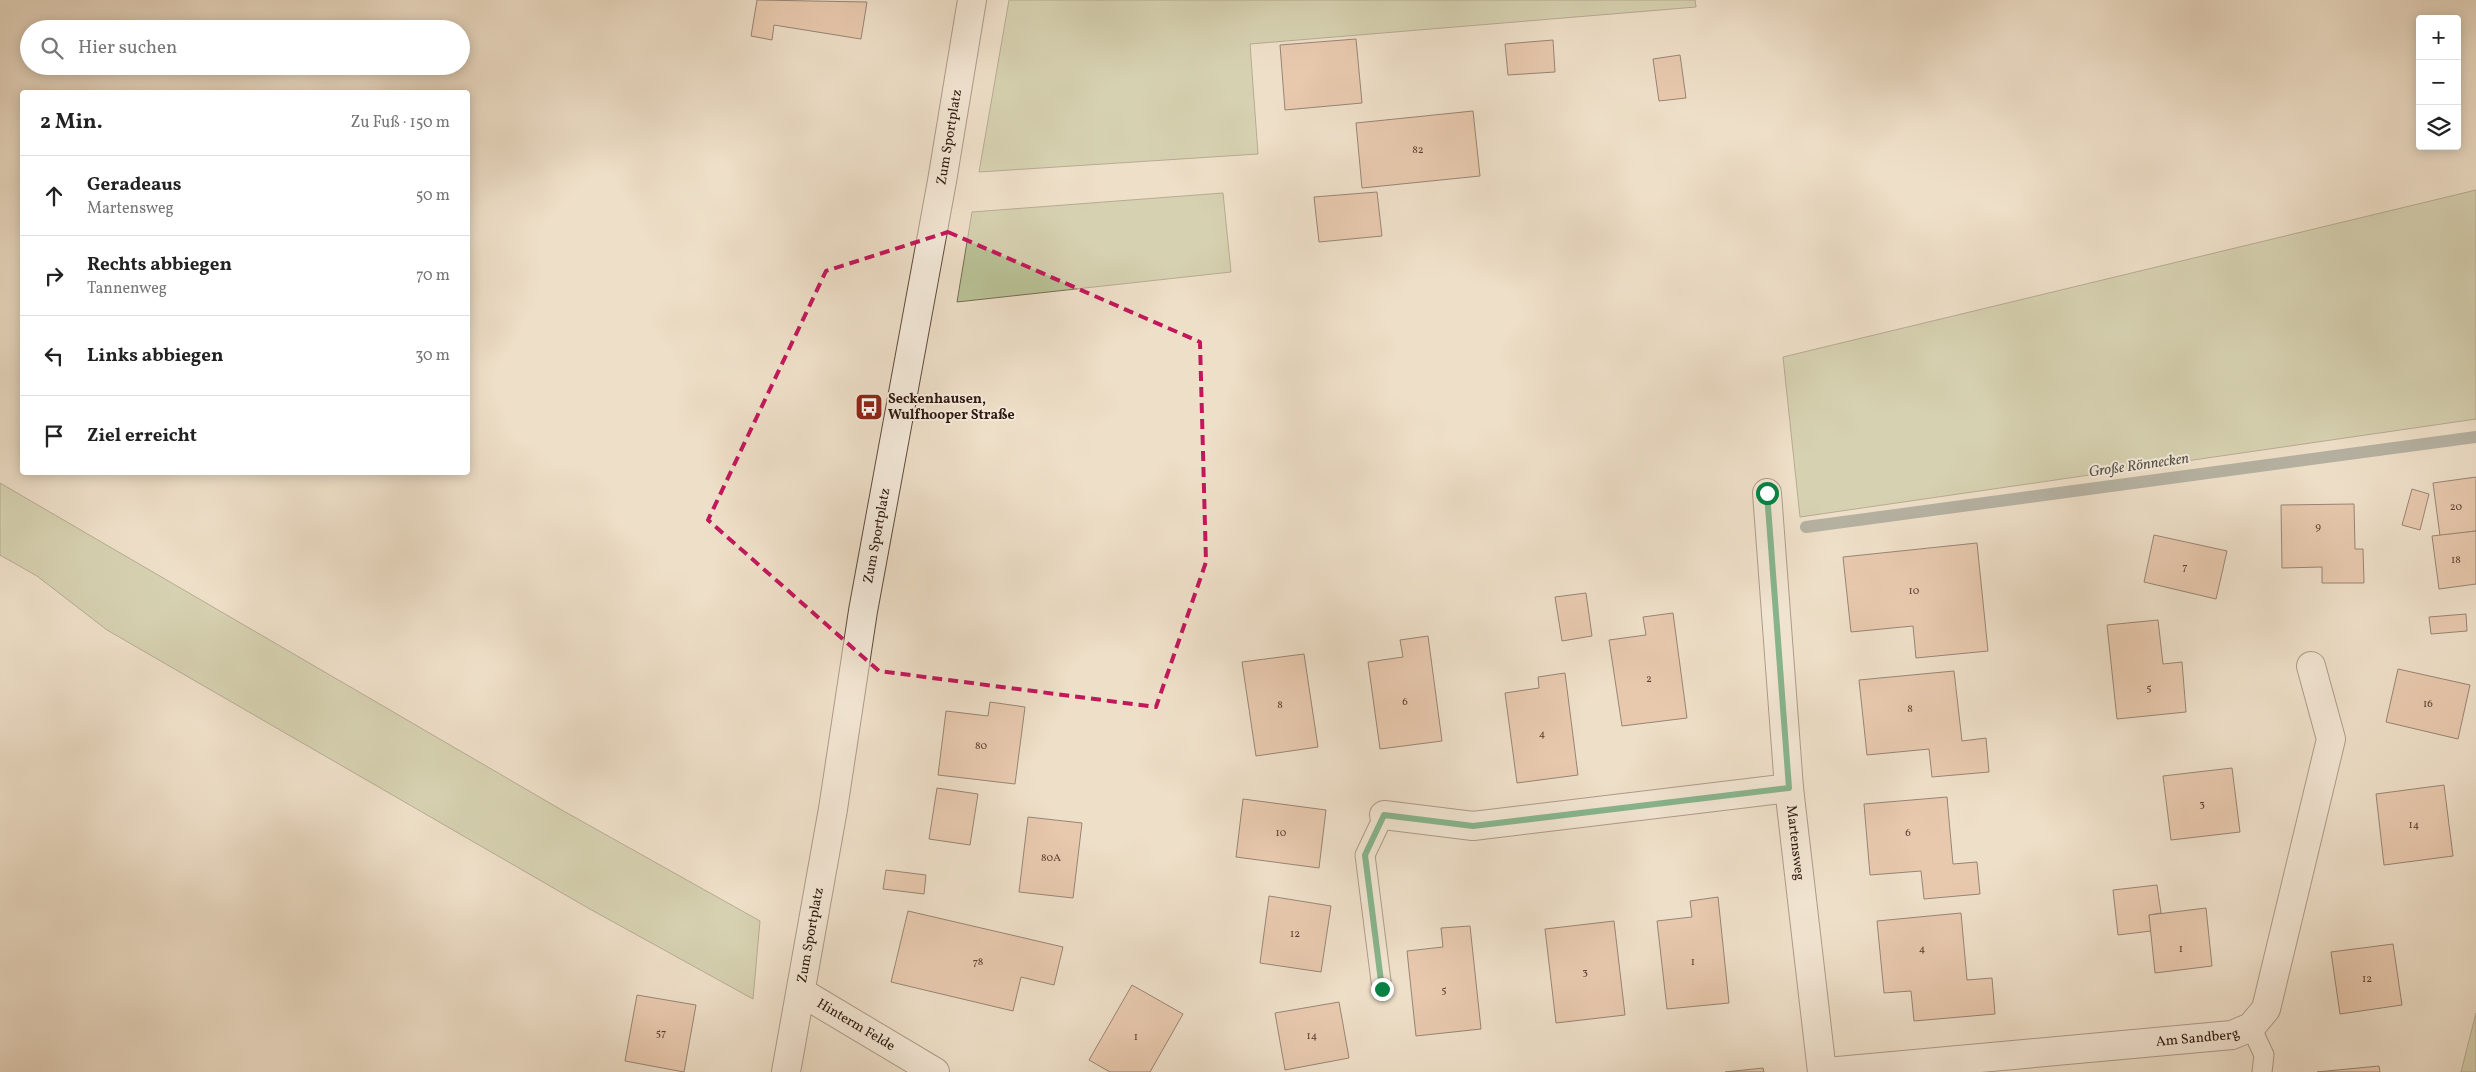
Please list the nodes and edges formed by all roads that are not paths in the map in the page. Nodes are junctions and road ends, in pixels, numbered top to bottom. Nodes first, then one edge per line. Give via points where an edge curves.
1 (972, 0) edge
2 (1767, 493) dead end
3 (2311, 666) dead end
4 (1789, 788) junction
5 (1384, 815) joint
6 (1382, 989) dead end
7 (801, 992) junction
8 (2251, 1027) junction
9 (786, 1072) edge
10 (935, 1072) edge
11 (1822, 1072) edge
12 (1827, 1072) edge
13 (2262, 1072) edge

1 - 7 street, Zum Sportplatz via 863,611
2 - 4 street, Martensweg
3 - 8 street, Am Sandberg via 2331,739 2266,1009
4 - 5 street via 1473,826
4 - 11 street, Martensweg
5 - 6 lane via 1365,855
7 - 9 street, Zum Sportplatz
7 - 10 street, Hinterm Felde
8 - 12 street, Am Sandberg via 2232,1036
8 - 13 lane via 2264,1055

